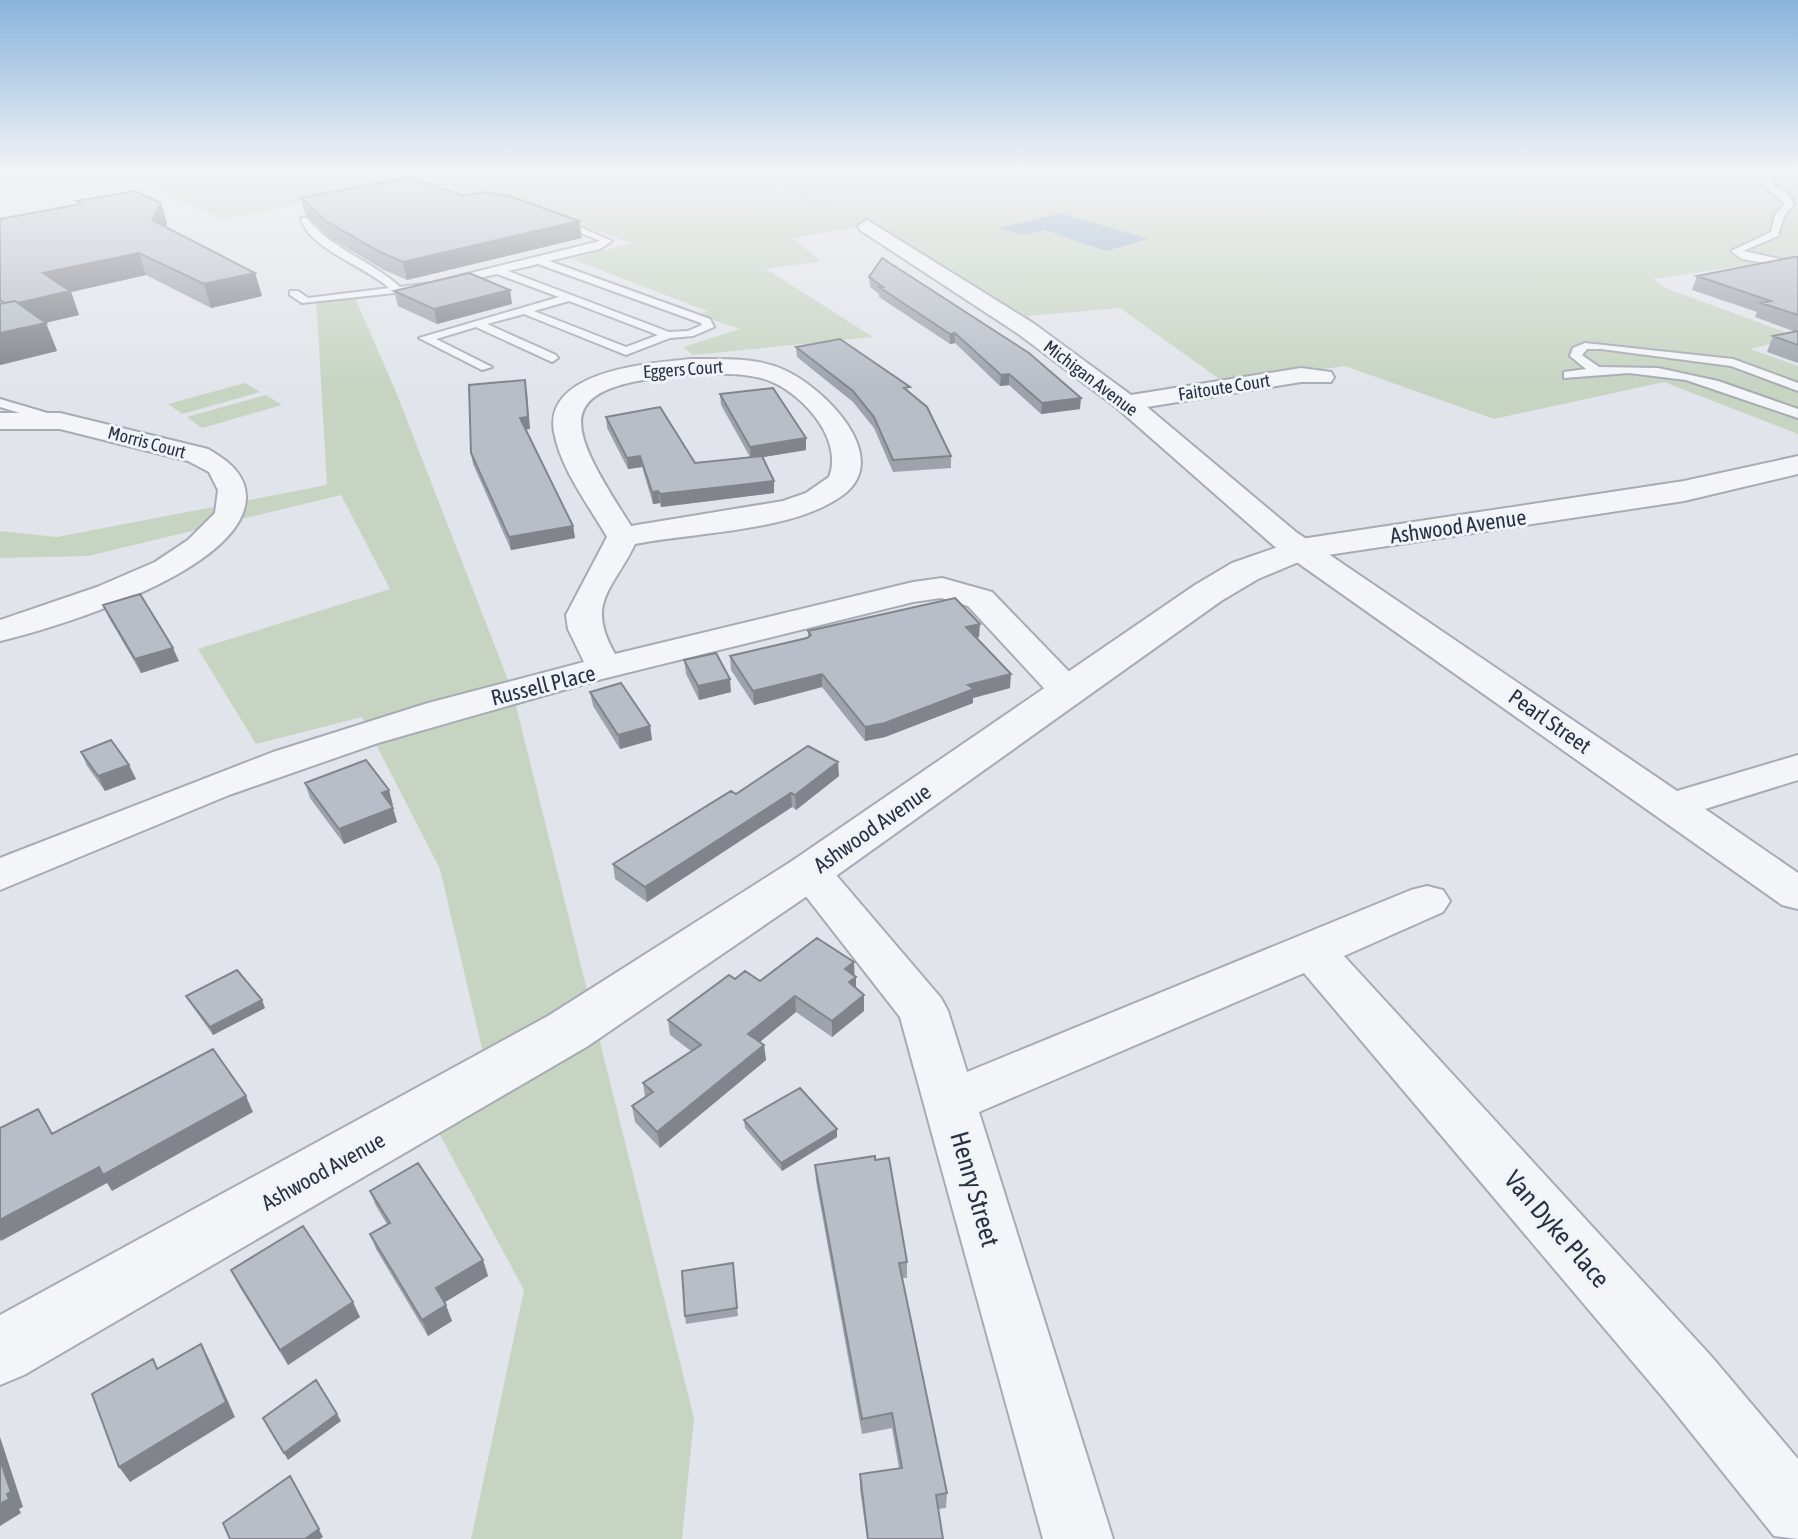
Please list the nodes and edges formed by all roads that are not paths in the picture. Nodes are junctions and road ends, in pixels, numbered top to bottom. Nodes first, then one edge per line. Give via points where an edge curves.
1 (326, 243) edge
2 (604, 243) edge
3 (893, 243) edge
4 (1755, 243) edge
5 (539, 261) junction
6 (1798, 266) edge
7 (499, 271) junction
8 (398, 290) junction
9 (294, 293) dead end
10 (568, 298) junction
11 (526, 310) junction
12 (475, 323) junction
13 (668, 335) junction
14 (552, 358) dead end
15 (486, 367) dead end
16 (1595, 370) junction
17 (1568, 375) dead end
18 (1322, 377) dead end
19 (1798, 387) edge
20 (0, 403) edge
21 (1126, 403) junction
22 (1798, 414) edge
23 (0, 421) edge
24 (60, 421) junction
25 (1798, 465) edge
26 (622, 537) junction
27 (1301, 549) junction
28 (0, 631) edge
29 (606, 669) junction
30 (1067, 691) junction
31 (1798, 767) edge
32 (1672, 806) junction
33 (809, 872) junction
34 (0, 875) edge
35 (1798, 894) edge
36 (1427, 901) dead end
37 (1311, 950) junction
38 (949, 1102) junction
39 (0, 1352) edge
40 (1798, 1512) edge
41 (1078, 1539) edge

1 - 8 lane via 387,278
2 - 5 lane
3 - 21 street, Michigan Avenue via 1025,328
4 - 6 lane via 1736,251
5 - 7 lane
5 - 13 lane via 706,321 708,327
7 - 8 lane
7 - 10 lane
8 - 9 lane via 306,301
10 - 11 lane
10 - 13 lane
11 - 12 lane
11 - 13 lane via 626,351
12 - 14 lane
12 - 15 lane via 425,338
16 - 17 lane
16 - 19 lane via 1576,356 1577,350 1601,346 1710,358
16 - 22 lane via 1692,376
18 - 21 street, Faitoute Court via 1301,375
20 - 24 lane
21 - 27 street, Michigan Avenue
23 - 24 street, Morris Court
24 - 28 street, Morris Court via 198,455 220,467 232,490 230,515 199,547 166,569
25 - 27 street, Ashwood Avenue via 1684,491
26 - 26 street, Eggers Court via 574,451 566,417 584,391 638,372 739,366 774,374 833,420 848,460 845,475 813,502
26 - 29 street via 584,606 582,622
27 - 30 street, Ashwood Avenue via 1245,571
27 - 32 street, Pearl Street
29 - 30 street, Russell Place via 942,588 980,599
29 - 34 street, Russell Place via 473,702 288,759
30 - 33 street, Ashwood Avenue
31 - 32 street
32 - 35 street, Pearl Street
33 - 38 street, Henry Street via 923,1011
33 - 39 street, Ashwood Avenue via 568,1031
36 - 37 street
37 - 38 street
37 - 40 street, Van Dyke Place via 1688,1378
38 - 41 street, Henry Street

